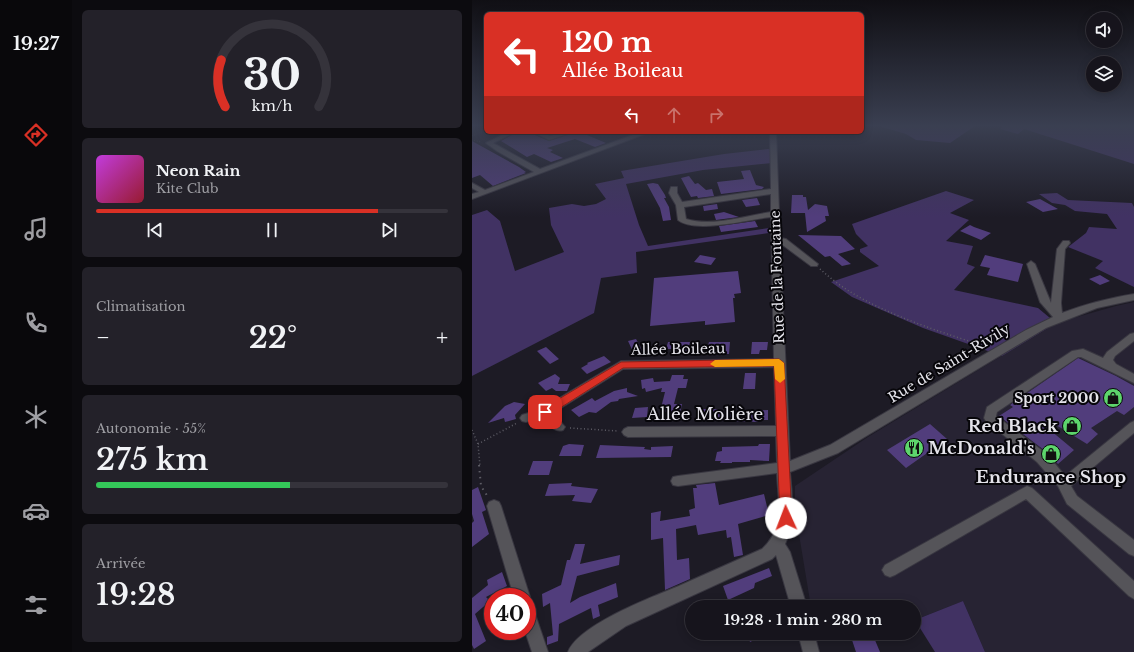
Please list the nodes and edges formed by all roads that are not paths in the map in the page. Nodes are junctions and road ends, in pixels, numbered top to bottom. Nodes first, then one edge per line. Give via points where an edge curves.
1 (512, 156) edge
2 (581, 156) edge
3 (773, 156) edge
4 (539, 172) junction
5 (472, 185) edge
6 (674, 190) dead end
7 (774, 191) junction
8 (485, 193) junction
9 (472, 197) edge
10 (680, 205) junction
11 (775, 214) junction
12 (777, 240) junction
13 (1066, 243) dead end
14 (814, 264) road end
15 (1031, 264) dead end
16 (1134, 297) edge
17 (1058, 317) junction
18 (1134, 336) edge
19 (779, 363) junction
20 (1112, 367) junction
21 (1134, 379) edge
22 (545, 412) junction
23 (526, 418) road end
24 (1134, 426) edge
25 (559, 427) road end
26 (783, 431) junction
27 (628, 432) road end
28 (784, 468) junction
29 (678, 481) dead end
30 (1064, 484) junction
31 (494, 506) road end
32 (776, 545) junction
33 (1134, 549) edge
34 (890, 570) dead end
35 (519, 588) edge
36 (1134, 591) edge
37 (797, 600) edge
38 (536, 640) edge
39 (808, 640) edge
40 (540, 652) edge
41 (576, 652) edge
42 (811, 652) edge

1 - 4 street
2 - 4 street
3 - 7 street, Rue de la Fontaine
4 - 8 street
5 - 8 street
6 - 10 street via 673,193
7 - 10 street
7 - 11 street, Rue de la Fontaine
8 - 9 street
10 - 11 street via 682,220 689,223
11 - 12 street, Rue de la Fontaine
12 - 14 street via 783,241
12 - 19 street, Rue de la Fontaine
13 - 17 street via 1061,249 1056,303
15 - 17 street via 1045,302
16 - 17 street, Rue de Saint-Rivily
17 - 28 street, Rue de Saint-Rivily via 834,449
18 - 20 street via 1111,354 1108,360
19 - 22 street, Allée Boileau via 621,365
19 - 26 street, Rue de la Fontaine
20 - 21 street
20 - 30 street via 1083,353 1076,353 991,410 990,418 1042,458
22 - 23 street, Allée Boileau
22 - 25 street
24 - 30 street
26 - 27 street, Allée Molière
26 - 28 street, Rue de la Fontaine
28 - 29 street
28 - 32 street, Rue de la Fontaine via 786,518 783,534
30 - 33 street via 1072,500
31 - 35 street
32 - 37 street via 783,552
32 - 41 street via 767,554 620,620 586,642
34 - 36 street via 1027,492
38 - 40 street
39 - 42 street

